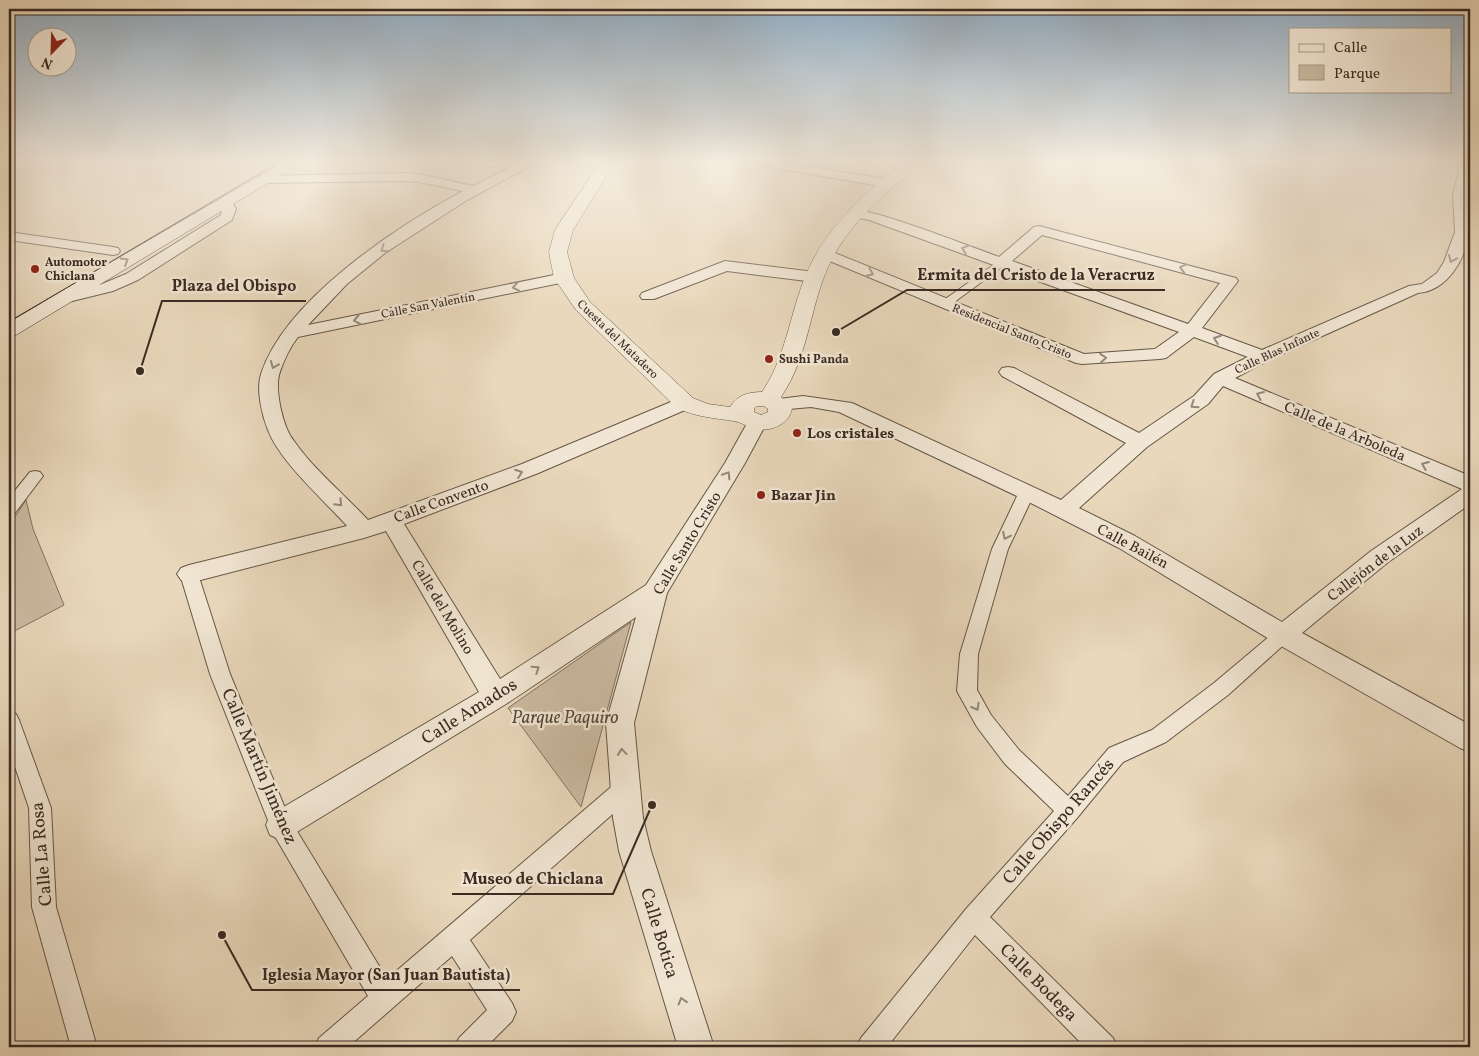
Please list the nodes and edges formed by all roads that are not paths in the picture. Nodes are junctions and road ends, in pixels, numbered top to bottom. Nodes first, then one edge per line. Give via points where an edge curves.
1 (188, 211) edge
2 (208, 211) edge
3 (438, 211) edge
4 (575, 211) edge
5 (1461, 211) edge
6 (854, 213) joint
7 (9, 236) edge
8 (113, 251) junction
9 (825, 254) junction
10 (1002, 262) junction
11 (814, 277) junction
12 (564, 278) junction
13 (648, 296) dead end
14 (25, 302) dead end
15 (944, 304) junction
16 (1192, 330) junction
17 (9, 331) edge
18 (292, 333) junction
19 (1263, 356) junction
20 (1008, 372) dead end
21 (1220, 378) junction
22 (773, 402) junction
23 (685, 404) junction
24 (749, 418) junction
25 (1140, 442) junction
26 (35, 476) dead end
27 (1470, 484) edge
28 (1027, 492) junction
29 (1470, 494) edge
30 (9, 509) edge
31 (1063, 510) junction
32 (390, 519) junction
33 (364, 530) junction
34 (190, 574) joint
35 (655, 592) junction
36 (1283, 635) junction
37 (496, 696) junction
38 (9, 720) edge
39 (1470, 739) edge
40 (627, 804) junction
41 (1069, 811) junction
42 (281, 825) junction
43 (974, 916) junction
44 (454, 938) junction
45 (384, 999) junction
46 (84, 1047) edge
47 (328, 1047) edge
48 (468, 1047) edge
49 (696, 1047) edge
50 (870, 1047) edge
51 (1104, 1047) edge

1 - 8 street
17 -> 2 street
3 -> 18 street via 343,278
4 - 12 street, Cuesta del Matadero via 560,240 558,252
5 -> 19 street, Calle Blas Infante via 1462,232 1452,262 1443,276 1426,288 1415,289
6 - 9 street
10 -> 6 street
7 - 8 street
8 - 14 street
9 - 11 street
9 -> 15 street, Residencial Santo Cristo
10 - 15 street, Residencial Santo Cristo
10 - 16 street
16 -> 10 street, Residencial Santo Cristo via 1230,281 1039,230
11 - 13 street via 725,266
11 - 22 street
12 -> 18 street, Calle San Valentín
12 - 23 street, Cuesta del Matadero via 583,306
15 -> 16 street, Residencial Santo Cristo via 1082,359 1160,354
19 -> 16 street
18 -> 33 street via 270,376 271,407 281,438
19 - 21 street, Calle Blas Infante
20 - 25 street
21 -> 25 street, Calle Blas Infante via 1201,400
27 -> 21 street, Calle de la Arboleda
22 - 24 street via 756,398 745,403 742,406
22 - 28 street, Calle Bailén via 794,400 845,407
23 - 24 street, Cuesta del Matadero via 716,414
32 -> 23 street, Calle Convento via 529,469
35 -> 24 street, Calle Santo Cristo via 735,462
25 - 31 street, Calle Blas Infante
26 - 30 street
28 - 31 street, Calle Bailén
28 -> 41 street via 1000,549 977,623 969,654 967,691 984,721 1012,758
29 - 36 street, Callejón de la Luz via 1379,557
31 - 36 street, Calle Bailén via 1127,542
32 - 33 street, Calle Convento
32 - 37 street, Calle del Molino
33 - 34 street, Calle Convento
34 - 42 street, Calle Martín Jiménez via 220,674
37 -> 35 street, Calle Amados
40 -> 35 street, Calle Santo Cristo via 620,724
36 - 39 street, Calle Bailén
36 - 41 street, Calle Obispo Rancés via 1221,689 1159,736 1116,755
37 - 42 street, Calle Amados
38 - 46 street, Calle La Rosa via 40,808 44,907
40 - 44 street
49 -> 40 street, Calle Botica via 635,851
41 - 43 street, Calle Obispo Rancés
42 - 45 street, Calle Martín Jiménez
43 - 50 street, Calle Obispo Rancés
43 - 51 street, Calle Bodega
44 - 45 street
44 - 48 street via 503,1012
45 - 47 street

